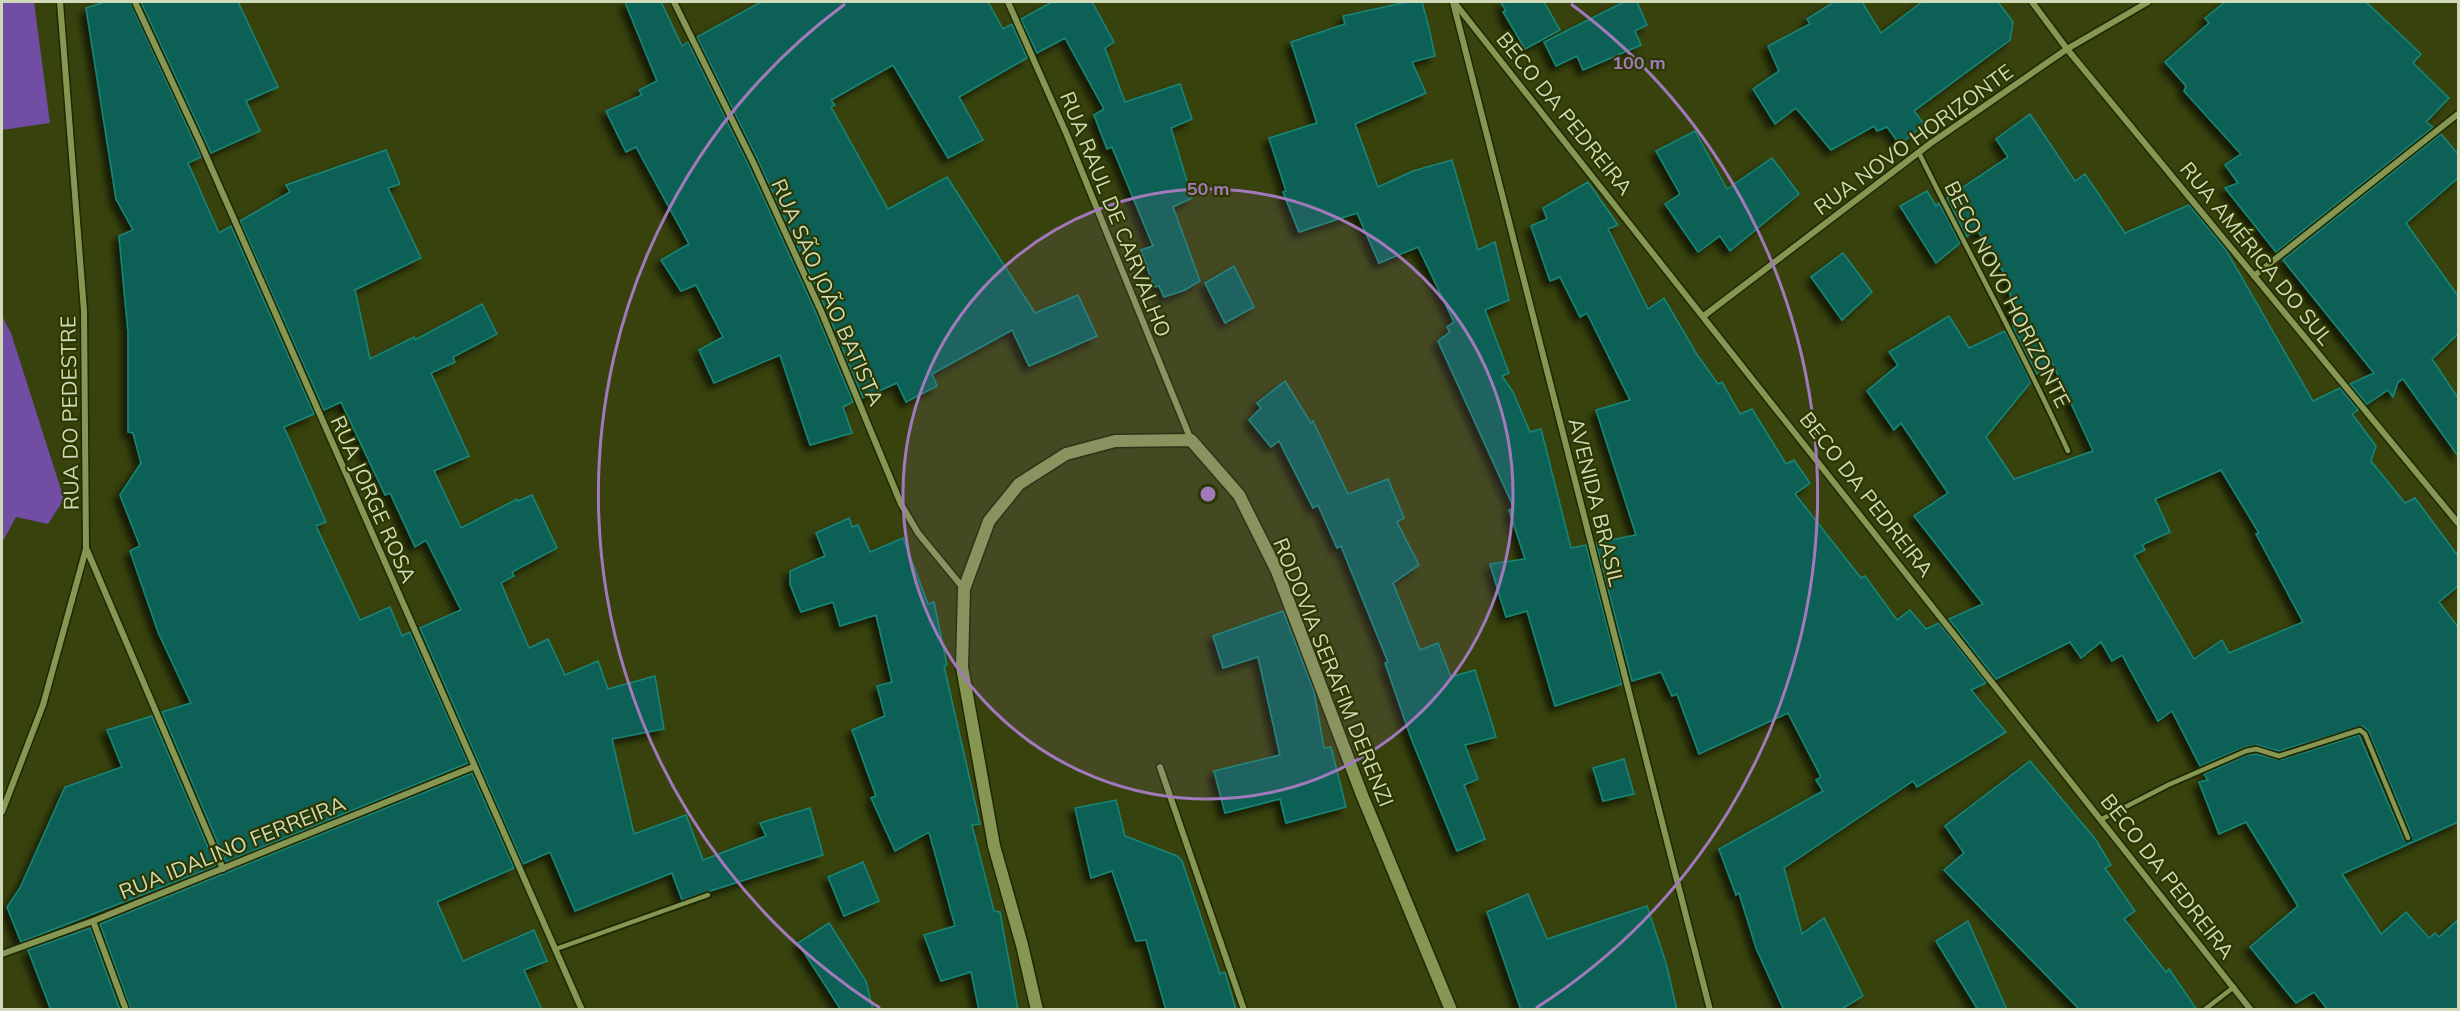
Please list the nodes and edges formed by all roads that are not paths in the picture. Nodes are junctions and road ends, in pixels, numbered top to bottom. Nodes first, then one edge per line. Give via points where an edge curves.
1 (60, 2) edge
2 (135, 2) edge
3 (674, 2) edge
4 (1008, 2) edge
5 (1454, 2) edge
6 (2032, 2) edge
7 (2148, 2) edge
8 (2067, 49) junction
9 (2458, 114) edge
10 (1919, 153) junction
11 (2254, 276) junction
12 (1705, 315) junction
13 (1191, 440) junction
14 (2068, 451) dead end
15 (2458, 523) edge
16 (86, 549) junction
17 (964, 589) junction
18 (473, 767) junction
19 (1160, 767) dead end
20 (2, 812) edge
21 (2102, 819) junction
22 (2408, 838) dead end
23 (223, 869) junction
24 (708, 895) dead end
25 (93, 921) junction
26 (556, 950) junction
27 (2, 954) edge
28 (2234, 987) junction
29 (126, 1010) edge
30 (582, 1010) edge
31 (1037, 1010) edge
32 (1244, 1010) edge
33 (1451, 1010) edge
34 (1710, 1010) edge
35 (2204, 1010) edge
36 (2251, 1010) edge

1 - 16 street, RUA DO PEDESTRE via 84,311
2 - 18 street, RUA JORGE ROSA
3 - 17 street, RUA SÃO JOÃO BATISTA via 816,300 901,504 918,533
4 - 13 street, RUA RAUL DE CARVALHO via 1067,135
5 - 12 street, BECO DA PEDREIRA
5 - 34 street, AVENIDA BRASIL
6 - 8 street, RUA AMÉRICA DO SUL
7 - 8 street, RUA NOVO HORIZONTE
8 - 10 street, RUA NOVO HORIZONTE
8 - 11 street, RUA AMÉRICA DO SUL
9 - 11 street
10 - 12 street, RUA NOVO HORIZONTE
10 - 14 lane, BECO NOVO HORIZONTE via 2027,362
11 - 15 street, RUA AMÉRICA DO SUL
12 - 21 street, BECO DA PEDREIRA
13 - 17 main road via 1115,441 1066,454 1019,484 989,521
13 - 33 main road, RODOVIA SERAFIM DERENZI via 1239,495 1277,571 1362,795
16 - 20 street, RUA DO PEDESTRE via 43,705
16 - 23 street
17 - 31 main road via 962,667 994,846
18 - 23 street, RUA IDALINO FERREIRA
18 - 26 street, RUA JORGE ROSA
19 - 32 street
21 - 22 lane via 2246,752 2256,749 2279,756 2360,730
21 - 28 street, BECO DA PEDREIRA
23 - 25 street, RUA IDALINO FERREIRA
24 - 26 lane
25 - 27 street, RUA IDALINO FERREIRA
25 - 29 street
26 - 30 street, RUA JORGE ROSA
28 - 35 lane
28 - 36 street, BECO DA PEDREIRA

